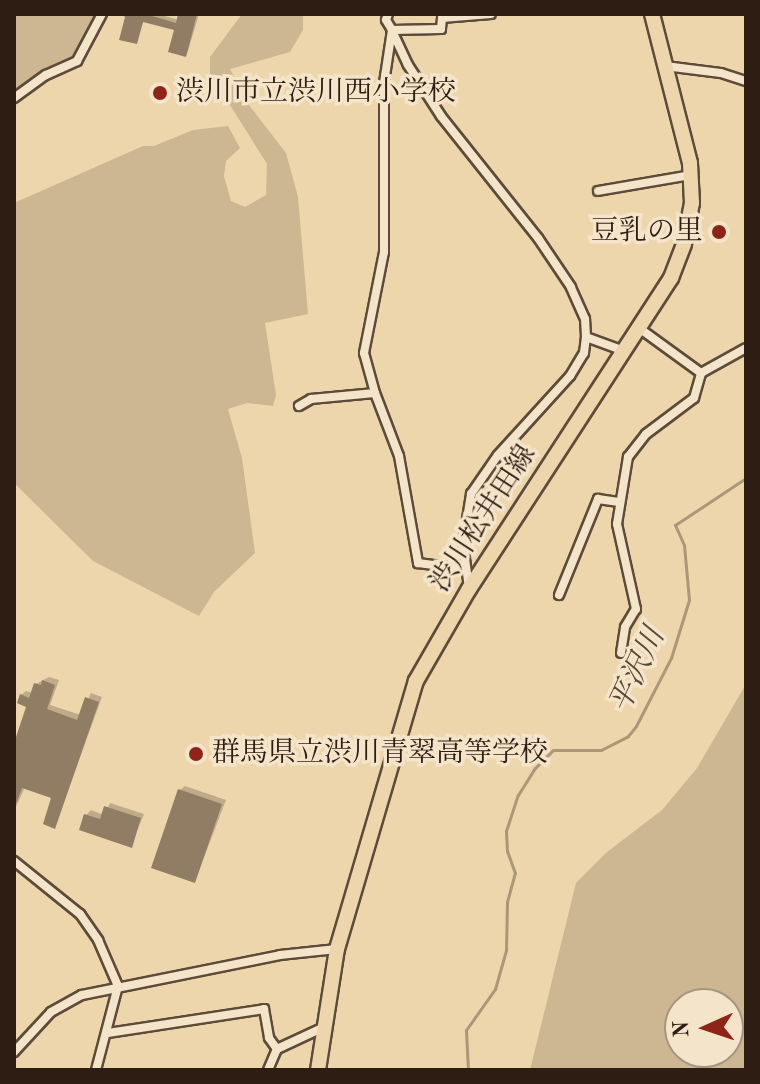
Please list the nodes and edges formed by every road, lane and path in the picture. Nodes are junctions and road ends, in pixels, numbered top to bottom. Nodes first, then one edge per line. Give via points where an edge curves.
1 (102, 14) edge
2 (388, 14) edge
3 (491, 14) edge
4 (652, 14) edge
5 (392, 30) junction
6 (665, 66) junction
7 (746, 81) edge
8 (14, 98) edge
9 (691, 175) junction
10 (598, 191) dead end
11 (639, 328) junction
12 (586, 337) junction
13 (746, 348) edge
14 (624, 351) junction
15 (701, 373) junction
16 (375, 393) junction
17 (299, 406) dead end
18 (619, 502) junction
19 (465, 569) junction
20 (469, 589) junction
21 (559, 595) dead end
22 (621, 653) dead end
23 (14, 861) edge
24 (337, 949) junction
25 (118, 986) junction
26 (322, 1028) junction
27 (108, 1033) junction
28 (277, 1049) junction
29 (14, 1052) edge
30 (96, 1070) edge
31 (268, 1070) edge
32 (318, 1070) edge

1 - 8 street via 77,61
2 - 5 street
3 - 5 street via 442,18 441,29
4 - 6 main road, 渋川松井田線
5 - 12 street via 441,116 571,287 585,319
5 - 16 street via 384,83 384,252 364,342
6 - 7 street
6 - 9 main road, 渋川松井田線
9 - 10 street
9 - 11 main road, 渋川松井田線 via 684,244 671,278
11 - 14 main road, 渋川松井田線
11 - 15 street
12 - 14 street
12 - 19 street via 584,353 570,376 480,476 465,522
13 - 15 street
14 - 20 main road, 渋川松井田線
15 - 18 street via 694,398 646,434 628,457
16 - 17 street via 311,399
16 - 19 street via 399,456 418,563
18 - 21 street via 598,499
18 - 22 street via 619,537 636,609 625,627
19 - 20 street
20 - 24 main road, 渋川松井田線 via 408,703
23 - 25 street via 80,914
24 - 25 street
24 - 26 main road, 渋川松井田線
25 - 27 street
25 - 29 street via 51,1012
26 - 28 street
26 - 32 main road, 渋川松井田線
27 - 28 street via 264,1009 269,1038
27 - 30 street
28 - 31 street

